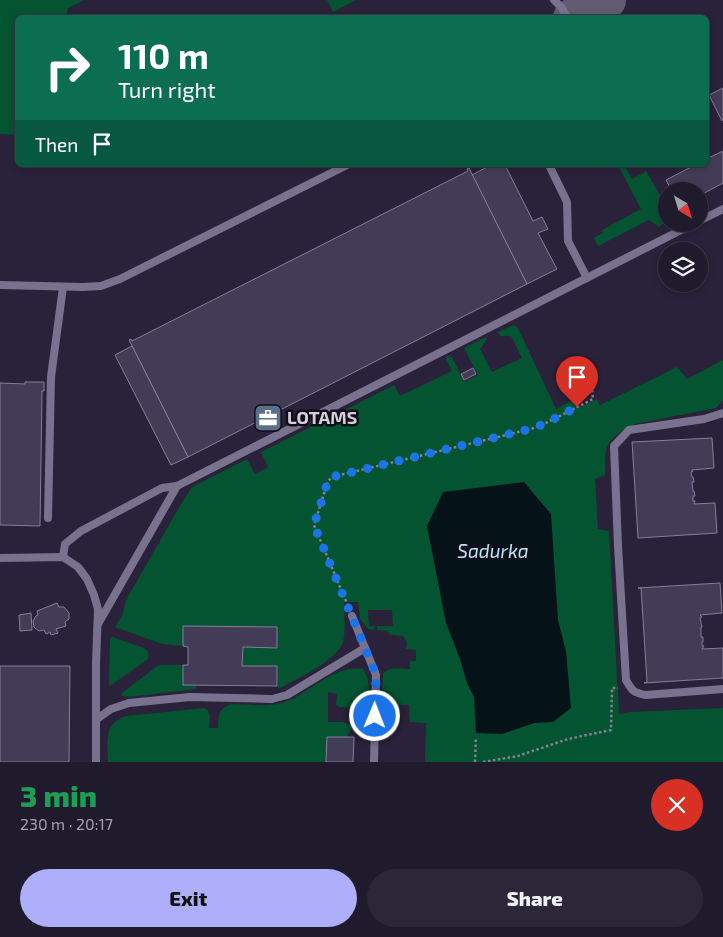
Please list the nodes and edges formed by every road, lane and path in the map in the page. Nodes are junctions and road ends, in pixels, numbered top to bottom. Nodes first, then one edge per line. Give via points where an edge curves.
1 (554, 0) edge
2 (566, 15) edge
3 (343, 167) edge
4 (550, 167) edge
5 (723, 209) edge
6 (708, 216) edge
7 (678, 232) edge
8 (587, 278) junction
9 (0, 285) edge
10 (63, 287) junction
11 (592, 389) dead end
12 (723, 412) edge
13 (177, 486) junction
14 (48, 518) dead end
15 (63, 556) junction
16 (0, 558) edge
17 (352, 616) joint
18 (98, 626) junction
19 (365, 648) junction
20 (630, 687) junction
21 (723, 689) edge
22 (96, 718) junction
23 (476, 737) dead end
24 (96, 762) edge
25 (374, 762) edge
26 (475, 762) edge
27 (483, 762) edge

1 - 2 lane
3 - 10 lane via 120,279 100,286
4 - 8 lane via 567,202 568,241
5 - 6 lane
7 - 8 lane
8 - 13 lane
9 - 10 lane
10 - 14 lane via 51,377
11 - 17 path via 593,399 530,429 332,477 314,525
12 - 20 lane via 704,419 629,430 614,446 626,680
13 - 15 lane via 162,488 81,531 65,544
13 - 18 lane
15 - 16 lane
15 - 18 lane via 87,579 98,609
17 - 19 lane
18 - 22 lane
19 - 22 lane via 287,695 272,699 190,697 129,703
19 - 25 lane via 376,675
20 - 21 lane via 636,693 646,695
20 - 27 path via 612,688 611,730 568,739 518,756
22 - 24 lane
23 - 26 path

